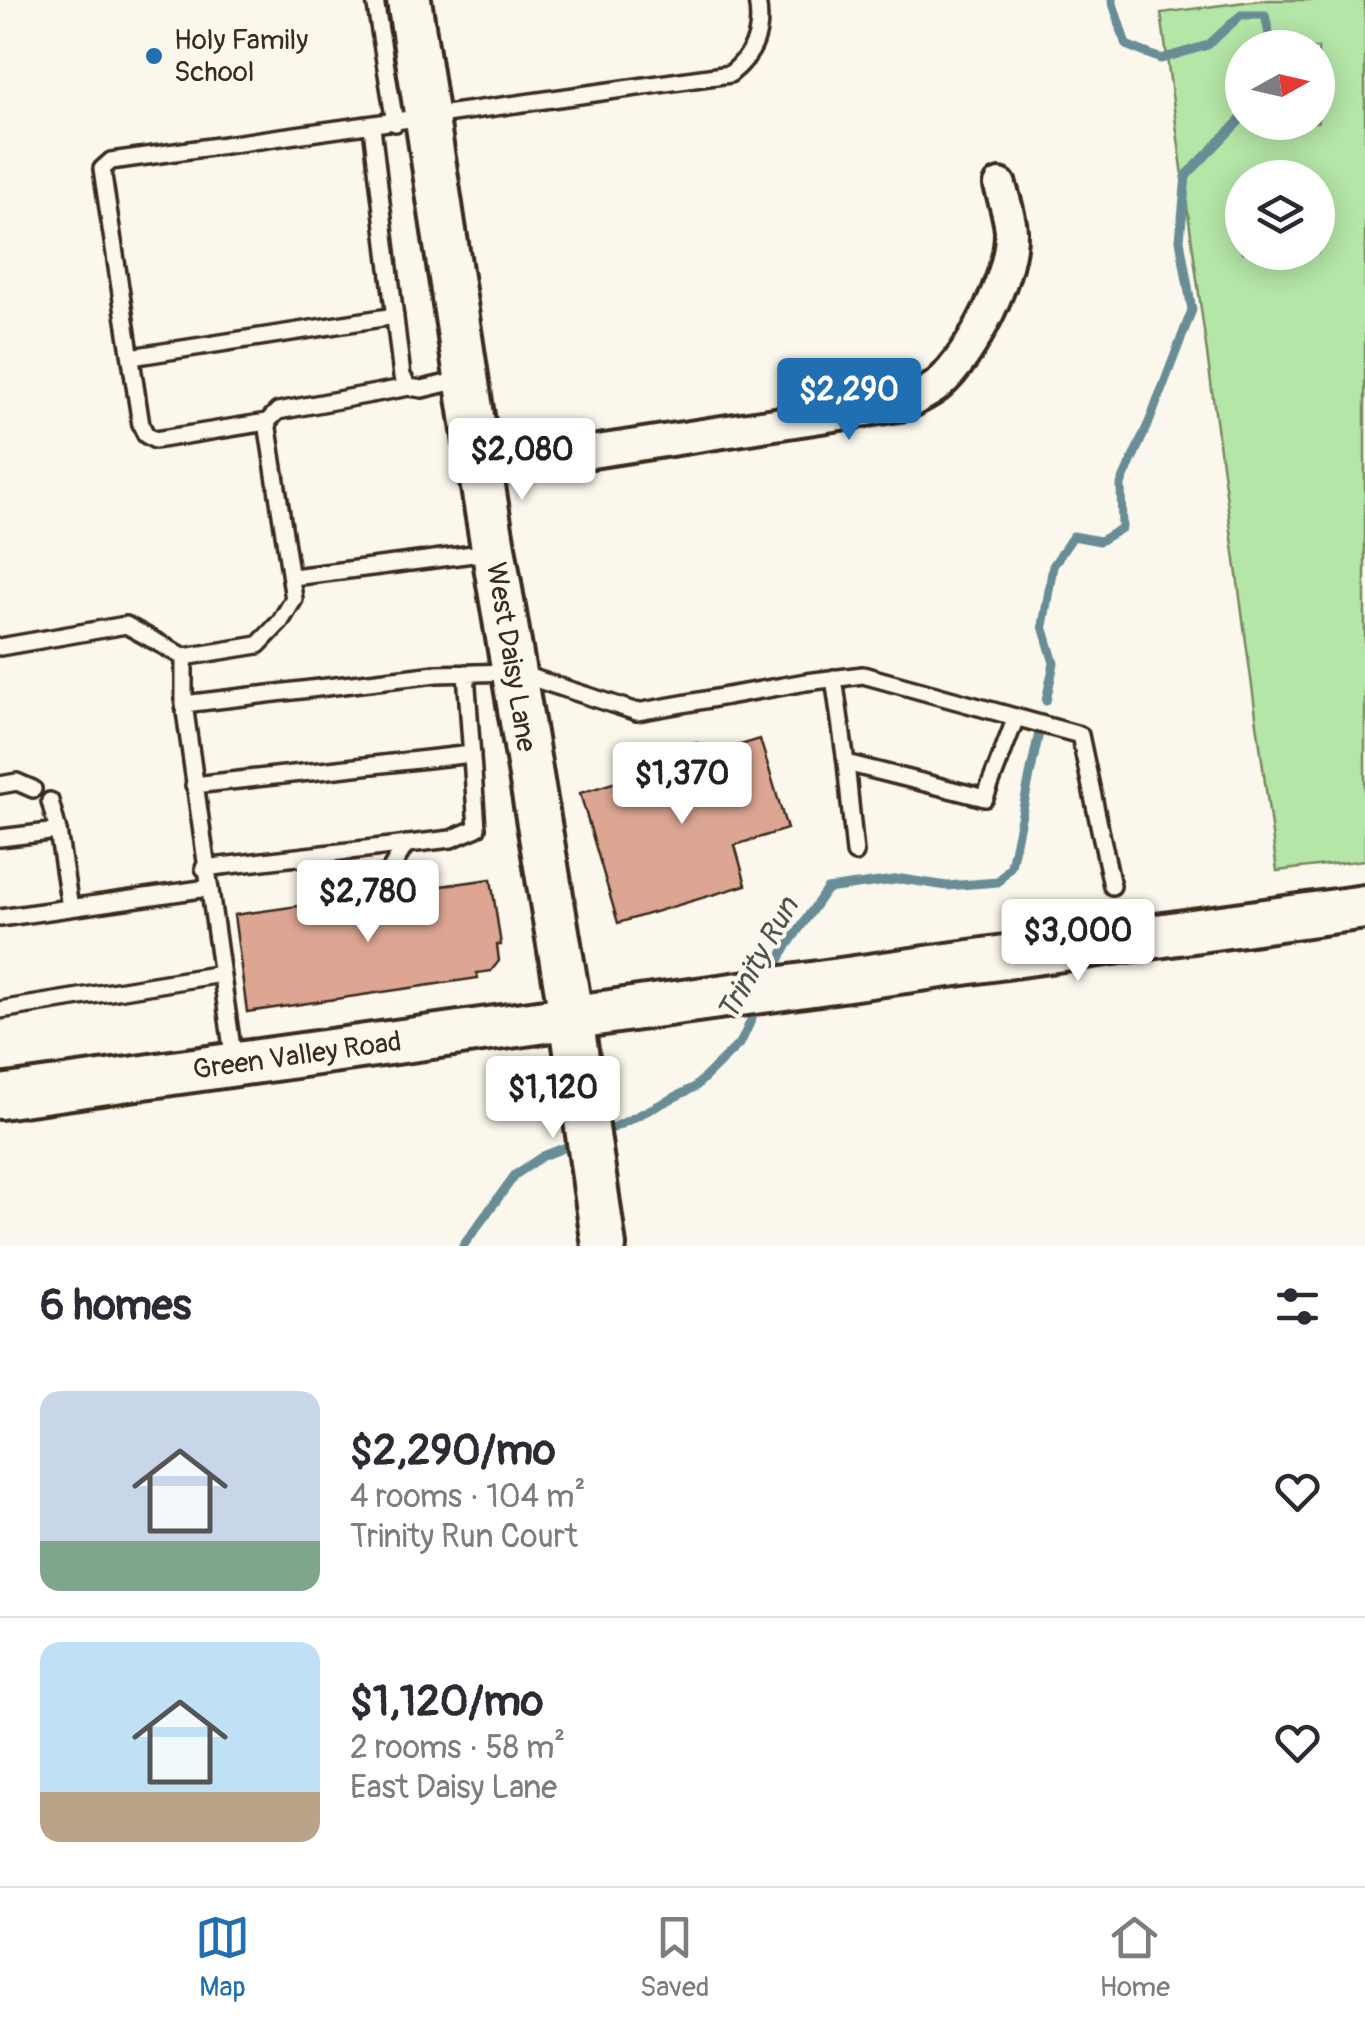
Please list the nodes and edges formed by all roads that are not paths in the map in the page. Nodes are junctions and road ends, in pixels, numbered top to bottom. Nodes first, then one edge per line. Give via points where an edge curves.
1 (375, 0) edge
2 (409, 0) edge
3 (757, 0) edge
4 (412, 121) junction
5 (372, 126) junction
6 (1000, 185) dead end
7 (394, 316) junction
8 (130, 356) junction
9 (466, 379) junction
10 (409, 387) junction
11 (267, 422) junction
12 (480, 469) junction
13 (493, 551) junction
14 (294, 577) junction
15 (0, 647) edge
16 (184, 656) junction
17 (514, 672) junction
18 (466, 673) junction
19 (834, 678) junction
20 (184, 704) junction
21 (1015, 720) junction
22 (472, 754) junction
23 (846, 763) junction
24 (0, 785) edge
25 (194, 785) junction
26 (33, 789) dead end
27 (50, 802) dead end
28 (58, 831) junction
29 (0, 838) edge
30 (406, 844) junction
31 (855, 853) dead end
32 (298, 857) junction
33 (204, 868) junction
34 (1112, 886) dead end
35 (208, 888) junction
36 (70, 907) junction
37 (1365, 908) edge
38 (0, 918) edge
39 (221, 974) junction
40 (0, 1010) edge
41 (571, 1016) junction
42 (234, 1062) junction
43 (0, 1097) edge
44 (602, 1228) edge

1 - 4 lane
2 - 4 street, West Daisy Lane
3 - 4 lane via 758,39 748,60 730,74
4 - 5 lane
4 - 9 street, West Daisy Lane
5 - 7 lane
5 - 8 lane via 111,161 102,169
6 - 12 street via 1011,231 1002,280 980,328 939,384 906,404
7 - 8 lane
7 - 10 lane
8 - 11 lane via 146,436 155,440
9 - 10 lane
9 - 12 street, West Daisy Lane
10 - 11 lane via 278,412
11 - 14 lane
12 - 13 street, West Daisy Lane
13 - 14 lane
13 - 17 street, West Daisy Lane
14 - 16 lane via 294,598 258,645
15 - 16 lane via 126,625
16 - 20 lane
17 - 18 lane
17 - 19 lane via 637,712
17 - 41 street, West Daisy Lane
18 - 20 lane
18 - 22 lane
19 - 21 lane via 863,675
19 - 23 lane
20 - 25 lane
21 - 23 lane via 985,798
21 - 34 lane via 1080,735
22 - 25 lane
22 - 30 lane via 477,828 451,839
23 - 31 lane
24 - 26 lane
25 - 33 lane
27 - 28 lane
28 - 29 lane
28 - 36 lane
30 - 32 lane
30 - 32 lane via 388,874 359,880
32 - 33 lane
33 - 35 lane
35 - 36 lane
35 - 39 lane
36 - 38 lane
37 - 41 street, Green Valley Road
39 - 40 lane
39 - 42 lane
41 - 42 street, Green Valley Road
41 - 44 street, West Daisy Lane
42 - 43 street, Green Valley Road

